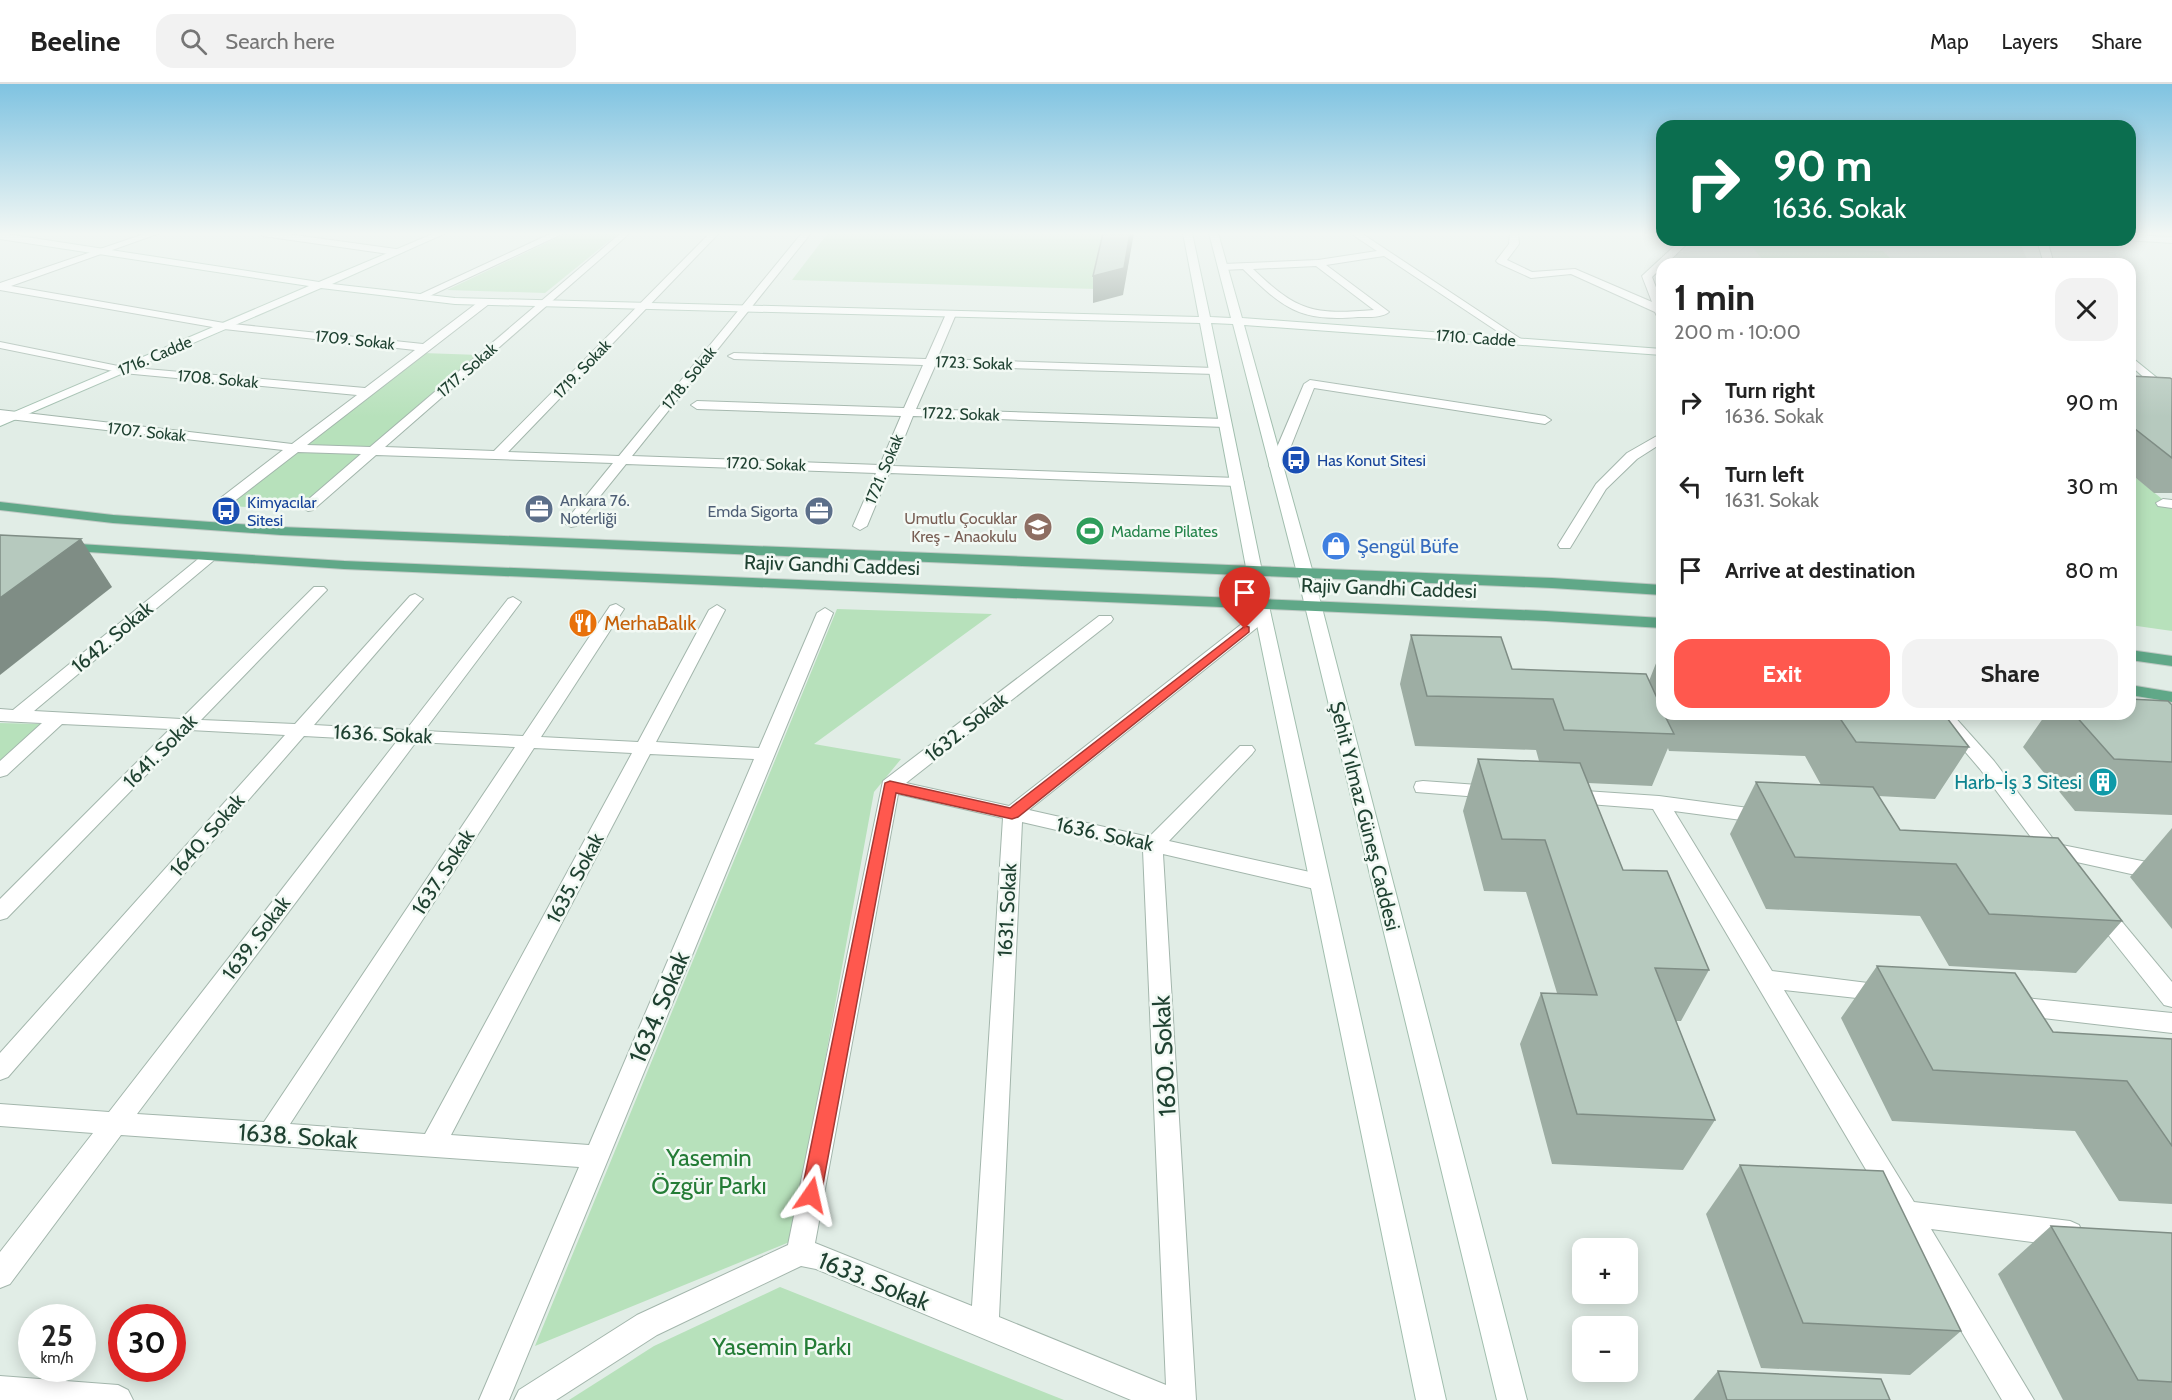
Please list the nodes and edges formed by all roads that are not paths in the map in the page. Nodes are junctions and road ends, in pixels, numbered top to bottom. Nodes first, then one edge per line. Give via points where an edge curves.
1 (43, 294) edge
2 (297, 294) edge
3 (390, 294) edge
4 (425, 294) edge
5 (555, 294) edge
6 (654, 294) edge
7 (758, 294) edge
8 (1200, 294) edge
9 (1231, 294) edge
10 (1276, 294) edge
11 (1360, 294) edge
12 (1449, 294) edge
13 (1623, 294) edge
14 (417, 298) junction
15 (485, 302) junction
16 (544, 304) junction
17 (643, 306) junction
18 (746, 309) junction
19 (1656, 311) edge
20 (951, 314) junction
21 (1205, 320) junction
22 (1238, 321) junction
23 (224, 326) junction
24 (1519, 341) junction
25 (0, 345) edge
26 (425, 348) junction
27 (1656, 352) edge
28 (734, 356) dead end
29 (930, 362) junction
30 (2136, 364) edge
31 (123, 370) junction
32 (1215, 371) junction
33 (2140, 387) edge
34 (2167, 388) edge
35 (367, 392) junction
36 (2172, 396) edge
37 (697, 405) dead end
38 (909, 412) junction
39 (4, 418) edge
40 (1545, 420) dead end
41 (1225, 423) junction
42 (1656, 441) edge
43 (295, 448) junction
44 (375, 450) junction
45 (499, 454) junction
46 (623, 459) junction
47 (1276, 466) junction
48 (884, 469) junction
49 (1237, 482) junction
50 (223, 503) dead end
51 (0, 506) edge
52 (308, 507) dead end
53 (571, 523) dead end
54 (860, 526) dead end
55 (1565, 545) dead end
56 (56, 548) edge
57 (208, 558) junction
58 (1255, 571) junction
59 (1305, 573) junction
60 (319, 590) dead end
61 (1656, 590) edge
62 (415, 599) dead end
63 (513, 602) dead end
64 (1313, 606) junction
65 (616, 609) dead end
66 (1262, 609) junction
67 (717, 610) dead end
68 (825, 613) dead end
69 (1105, 619) dead end
70 (1656, 623) edge
71 (2136, 656) edge
72 (2172, 661) edge
73 (2136, 691) edge
74 (2172, 697) edge
75 (8, 716) edge
76 (58, 718) junction
77 (1947, 720) edge
78 (186, 724) junction
79 (300, 730) junction
80 (411, 736) junction
81 (528, 742) junction
82 (644, 748) junction
83 (1246, 750) dead end
84 (766, 754) junction
85 (0, 771) edge
86 (890, 786) junction
87 (1423, 787) dead end
88 (1505, 793) edge
89 (1553, 796) edge
90 (1659, 803) junction
91 (1012, 813) junction
92 (1778, 817) edge
93 (1153, 845) junction
94 (2027, 847) edge
95 (2050, 850) junction
96 (2172, 875) edge
97 (2073, 877) edge
98 (1319, 882) junction
99 (2088, 896) edge
100 (0, 912) edge
101 (1763, 979) junction
102 (1904, 994) edge
103 (2172, 998) edge
104 (1997, 1004) edge
105 (2172, 1023) edge
106 (0, 1070) edge
107 (0, 1115) edge
108 (115, 1124) junction
109 (270, 1134) junction
110 (432, 1146) junction
111 (596, 1157) junction
112 (1905, 1213) junction
113 (2091, 1237) edge
114 (800, 1253) junction
115 (0, 1274) edge
116 (985, 1325) junction
117 (0, 1391) edge
118 (118, 1400) edge
119 (494, 1400) edge
120 (529, 1400) edge
121 (1167, 1400) edge
122 (1181, 1400) edge
123 (1431, 1400) edge
124 (1512, 1400) edge
125 (2019, 1400) edge

1 - 23 street, 1709. Sokak
2 - 23 street, 1716. Cadde
3 - 14 street, 1710. Cadde
4 - 14 street
5 - 16 street, 1717. Sokak
6 - 17 street, 1719. Sokak
7 - 18 street, 1718. Sokak
8 - 21 street
9 - 22 street, Şehit Yılmaz Güneş Caddesi
10 - 11 street via 1300,310 1324,314 1384,312
12 - 24 street
13 - 19 street
14 - 15 street, 1710. Cadde
15 - 16 street, 1710. Cadde
15 - 26 street
16 - 17 street, 1710. Cadde
16 - 44 street, 1717. Sokak
17 - 18 street, 1710. Cadde
17 - 45 street, 1719. Sokak
18 - 20 street, 1710. Cadde
18 - 46 street, 1718. Sokak
20 - 21 street, 1710. Cadde
20 - 29 street, 1721. Sokak
21 - 22 street, 1710. Cadde
21 - 32 street
22 - 24 street, 1710. Cadde
22 - 47 street, Şehit Yılmaz Güneş Caddesi
23 - 26 street, 1709. Sokak
23 - 31 street, 1716. Cadde
24 - 27 street, 1710. Cadde
25 - 31 street, 1708. Sokak
26 - 35 street
28 - 29 street, 1723. Sokak
29 - 32 street, 1723. Sokak
29 - 38 street, 1721. Sokak
30 - 34 street
31 - 35 street, 1708. Sokak
31 - 39 street, 1716. Cadde
32 - 41 street
33 - 34 street
34 - 36 street
35 - 43 street
37 - 38 street, 1722. Sokak
38 - 41 street, 1722. Sokak
38 - 48 street, 1721. Sokak
39 - 43 street, 1707. Sokak
40 - 47 street via 1310,384
41 - 49 street
42 - 55 street via 1632,456 1601,487
43 - 44 street, 1720. Sokak
43 - 50 street
44 - 45 street, 1720. Sokak
44 - 52 street, 1717. Sokak
45 - 46 street, 1720. Sokak
46 - 48 street, 1720. Sokak
46 - 53 street, 1718. Sokak
47 - 59 street, Şehit Yılmaz Güneş Caddesi
48 - 49 street, 1720. Sokak
48 - 54 street, 1721. Sokak
49 - 58 street
51 - 58 main road, Rajiv Gandhi Caddesi via 280,531
56 - 57 main road, Rajiv Gandhi Caddesi
57 - 66 main road, Rajiv Gandhi Caddesi
57 - 75 street, 1642. Sokak
58 - 59 main road, Rajiv Gandhi Caddesi
58 - 66 street
59 - 61 main road, Rajiv Gandhi Caddesi
59 - 64 street, Şehit Yılmaz Güneş Caddesi
60 - 78 street, 1641. Sokak
62 - 79 street, 1640. Sokak
63 - 80 street, 1639. Sokak
64 - 66 main road, Rajiv Gandhi Caddesi
64 - 70 main road, Rajiv Gandhi Caddesi
64 - 124 street, Şehit Yılmaz Güneş Caddesi
65 - 81 street, 1637. Sokak
66 - 91 street
66 - 98 street
67 - 82 street, 1635. Sokak
68 - 84 street, 1634. Sokak
69 - 86 street, 1632. Sokak
71 - 72 main road
73 - 74 main road
75 - 76 street, 1636. Sokak
76 - 78 street, 1636. Sokak
76 - 85 street
77 - 95 street via 1987,765
78 - 79 street, 1636. Sokak
78 - 100 street, 1641. Sokak
79 - 80 street, 1636. Sokak
79 - 106 street, 1640. Sokak
80 - 81 street, 1636. Sokak
80 - 108 street, 1639. Sokak
81 - 82 street, 1636. Sokak
81 - 109 street, 1637. Sokak
82 - 84 street, 1636. Sokak
82 - 110 street, 1635. Sokak
83 - 93 street
84 - 111 street, 1634. Sokak
86 - 91 street, 1636. Sokak
86 - 114 street
87 - 88 street
89 - 90 street
90 - 92 street
90 - 101 street
91 - 93 street, 1636. Sokak
91 - 116 street, 1631. Sokak
93 - 98 street, 1636. Sokak
93 - 122 street, 1630. Sokak
94 - 95 street
95 - 96 street
95 - 97 street
98 - 123 street
99 - 103 street
101 - 102 street
101 - 112 street
104 - 105 street
107 - 108 street, 1638. Sokak
108 - 109 street, 1638. Sokak
108 - 115 street, 1639. Sokak
109 - 110 street, 1638. Sokak
110 - 111 street, 1638. Sokak
111 - 119 street, 1634. Sokak
112 - 113 street
112 - 125 street
114 - 116 street, 1633. Sokak via 816,1256
114 - 120 street, 1633. Sokak via 656,1321
116 - 121 street, 1633. Sokak
117 - 118 street

